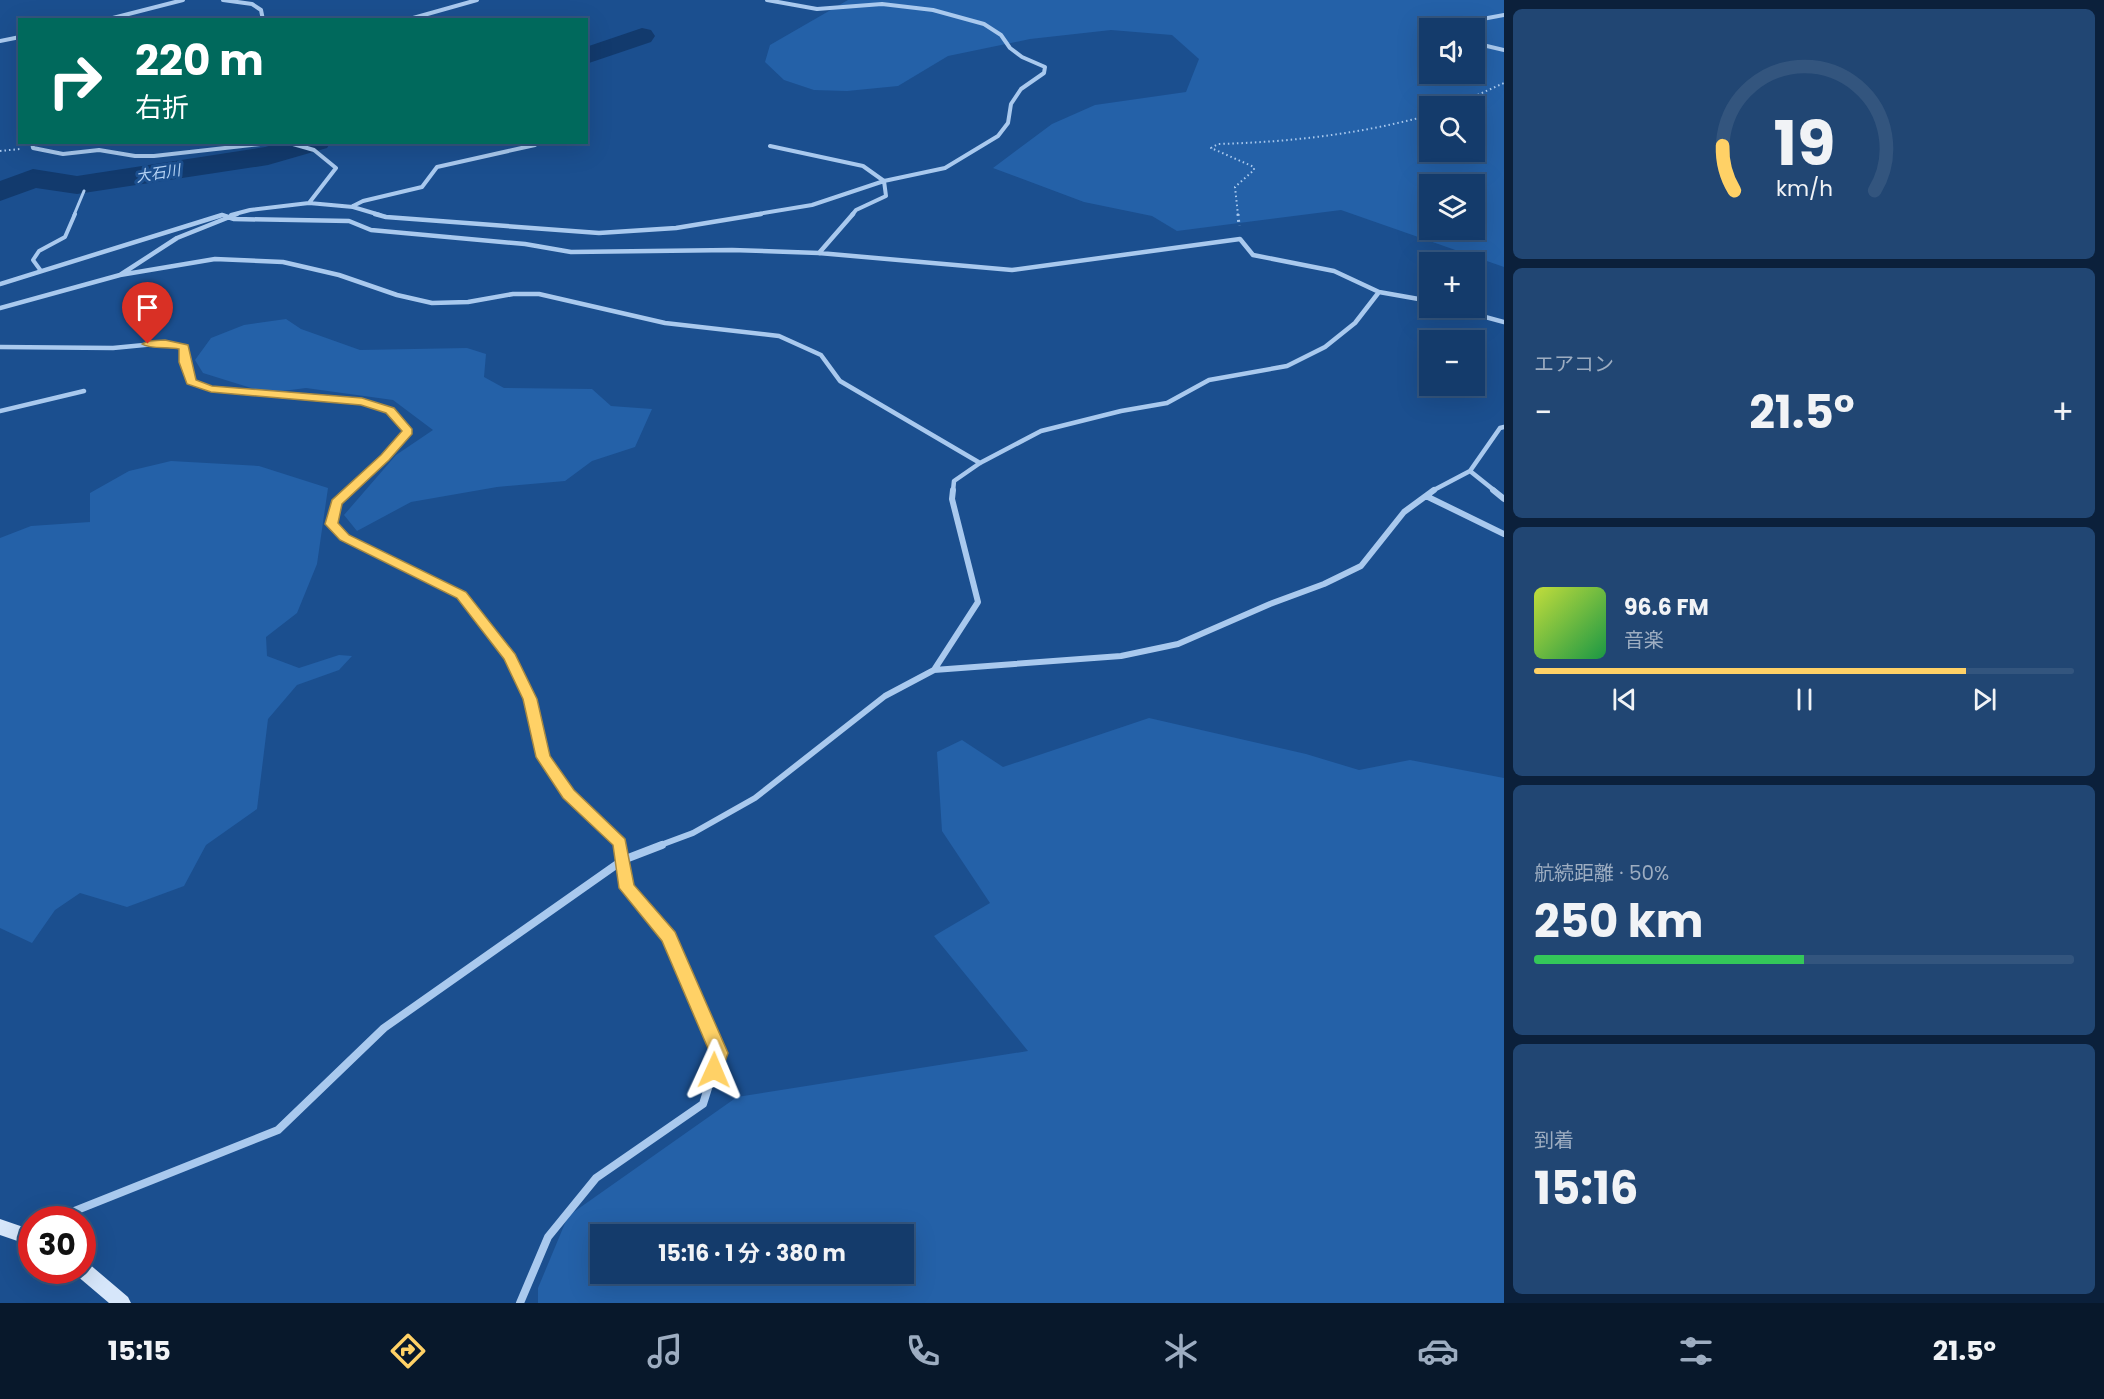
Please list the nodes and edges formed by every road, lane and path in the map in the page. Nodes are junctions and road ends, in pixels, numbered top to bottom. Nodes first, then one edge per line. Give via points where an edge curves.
1 (183, 0) edge
2 (222, 0) edge
3 (477, 0) edge
4 (766, 0) edge
5 (250, 2) edge
6 (1504, 15) edge
7 (113, 18) edge
8 (263, 18) edge
9 (413, 18) edge
10 (1485, 19) edge
11 (18, 37) edge
12 (0, 41) edge
13 (1485, 46) edge
14 (1504, 50) edge
15 (1504, 82) edge
16 (1474, 96) edge
17 (1419, 118) edge
18 (32, 144) edge
19 (258, 144) edge
20 (299, 144) edge
21 (535, 145) dead end
22 (770, 146) dead end
23 (884, 181) junction
24 (84, 190) dead end
25 (309, 203) junction
26 (353, 207) junction
27 (228, 216) junction
28 (1240, 239) junction
29 (819, 253) junction
30 (40, 271) junction
31 (120, 275) junction
32 (0, 284) edge
33 (1379, 292) junction
34 (1419, 299) edge
35 (0, 308) edge
36 (1485, 317) edge
37 (1504, 322) edge
38 (0, 347) edge
39 (84, 391) dead end
40 (0, 411) edge
41 (1504, 427) edge
42 (980, 463) junction
43 (1470, 471) junction
44 (1426, 496) junction
45 (1504, 500) edge
46 (1504, 534) edge
47 (934, 670) junction
48 (622, 860) junction
49 (87, 1206) edge
50 (0, 1227) edge
51 (18, 1233) edge
52 (96, 1280) edge
53 (122, 1303) edge
54 (520, 1303) edge

1 - 7 street
2 - 5 street
3 - 9 street
4 - 23 street via 817,9 901,4 943,12 984,24 1001,34 1022,57 1045,68 1044,73 1020,89 1011,104 1008,123 998,136 945,168
5 - 8 street via 261,10
6 - 10 street
11 - 12 street
13 - 14 street
15 - 16 path
17 - 28 path via 1343,136 1211,147 1254,167 1235,187
18 - 19 street via 63,154 99,150 135,156
20 - 25 street via 318,150 336,168
21 - 26 street via 437,166 422,188 363,201
22 - 23 street via 863,166
23 - 26 street via 812,205 750,217 676,228 599,233 386,217
23 - 29 street via 885,196 856,210
24 - 30 lane via 65,237 39,251 33,260
25 - 26 street
25 - 27 street
27 - 29 street via 349,221 371,230 571,252
27 - 30 street
27 - 31 street via 177,238
28 - 29 street via 1012,270
28 - 33 street via 1253,255 1315,265 1357,277
30 - 32 street
31 - 35 street
31 - 42 street via 215,259 283,262 339,274 432,303 539,294 665,323 779,336 821,355 840,381
33 - 34 street
33 - 42 street via 1355,323 1325,347 1287,366 1209,380 1167,404 1120,411 1041,431
36 - 37 street
38 - 48 street via 113,348 165,343 184,347 191,382 211,389 362,402 390,411 408,431 337,502 332,524 344,538 462,595 510,657 530,699 543,757 568,794 620,843
39 - 40 street
41 - 43 street
42 - 47 street via 954,482 952,499 978,603
43 - 44 street
43 - 45 street
44 - 46 street
44 - 47 street via 1404,512 1361,566 1178,644 1121,656
47 - 48 street via 885,696 755,798 693,833
48 - 49 street via 384,1028 278,1130
48 - 54 street via 627,888 669,937 719,1053 703,1104 596,1178 548,1237
50 - 51 main road
52 - 53 main road

